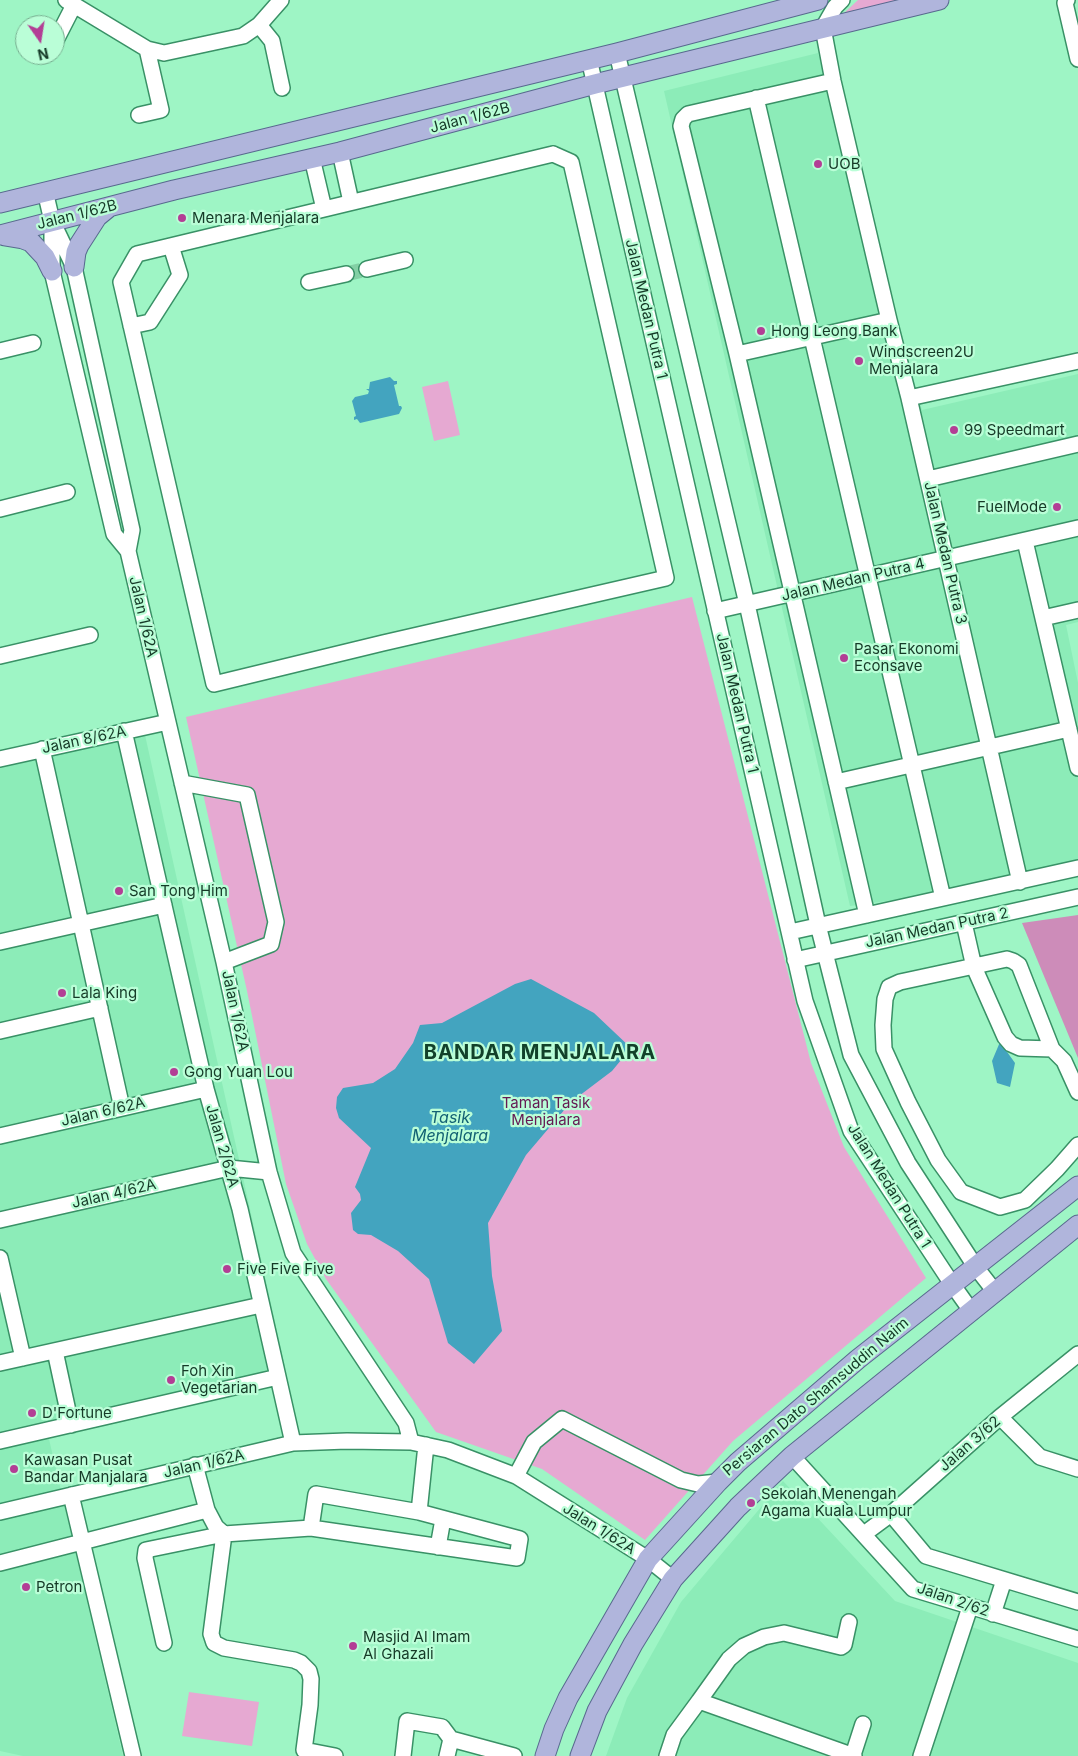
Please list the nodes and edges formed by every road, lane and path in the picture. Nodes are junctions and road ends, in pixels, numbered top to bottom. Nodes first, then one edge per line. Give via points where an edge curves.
1 (281, 0) edge
2 (818, 0) edge
3 (842, 0) edge
4 (939, 0) edge
5 (1067, 0) edge
6 (70, 3) edge
7 (65, 16) edge
8 (1073, 17) edge
9 (259, 25) junction
10 (824, 28) junction
11 (147, 49) junction
12 (616, 53) junction
13 (1078, 58) edge
14 (589, 59) junction
15 (623, 78) junction
16 (833, 81) junction
17 (595, 84) junction
18 (282, 88) dead end
19 (756, 98) junction
20 (139, 115) dead end
21 (340, 152) junction
22 (312, 158) junction
23 (45, 191) junction
24 (351, 202) junction
25 (0, 203) edge
26 (108, 208) junction
27 (324, 209) junction
28 (52, 221) junction
29 (0, 235) edge
30 (171, 246) junction
31 (405, 260) dead end
32 (74, 267) junction
33 (368, 269) tunnel mouth
34 (52, 271) junction
35 (346, 274) tunnel mouth
36 (309, 282) dead end
37 (889, 320) junction
38 (131, 326) junction
39 (812, 337) junction
40 (33, 343) dead end
41 (0, 351) edge
42 (737, 354) junction
43 (1078, 361) edge
44 (910, 398) junction
45 (1078, 444) edge
46 (928, 479) junction
47 (66, 492) dead end
48 (0, 509) edge
49 (1078, 528) edge
50 (1025, 540) junction
51 (128, 551) junction
52 (946, 558) junction
53 (868, 576) junction
54 (792, 594) junction
55 (747, 604) junction
56 (1078, 610) edge
57 (716, 612) junction
58 (1043, 618) junction
59 (90, 634) dead end
60 (0, 656) edge
61 (168, 722) junction
62 (1069, 729) junction
63 (124, 731) junction
64 (989, 747) junction
65 (42, 749) junction
66 (0, 759) edge
67 (912, 764) junction
68 (1078, 768) edge
69 (836, 782) junction
70 (182, 783) junction
71 (1078, 868) edge
72 (1020, 882) junction
73 (1078, 897) edge
74 (943, 898) junction
75 (164, 905) junction
76 (866, 915) junction
77 (964, 923) junction
78 (81, 924) junction
79 (818, 925) junction
80 (790, 932) junction
81 (1, 937) edge
82 (825, 953) junction
83 (795, 960) junction
84 (224, 962) junction
85 (974, 967) junction
86 (100, 1008) junction
87 (0, 1032) edge
88 (1052, 1049) junction
89 (206, 1089) junction
90 (1078, 1092) edge
91 (122, 1108) junction
92 (0, 1136) edge
93 (1078, 1145) edge
94 (229, 1168) junction
95 (269, 1172) junction
96 (1078, 1186) edge
97 (0, 1220) edge
98 (1078, 1225) edge
99 (0, 1258) edge
100 (974, 1266) junction
101 (952, 1284) junction
102 (996, 1293) junction
103 (261, 1305) junction
104 (972, 1312) junction
105 (55, 1351) junction
106 (1078, 1354) edge
107 (23, 1358) junction
108 (0, 1363) edge
109 (278, 1377) junction
110 (1000, 1417) junction
111 (72, 1425) junction
112 (0, 1441) edge
113 (411, 1442) junction
114 (292, 1443) junction
115 (426, 1445) junction
116 (792, 1456) junction
117 (195, 1466) junction
118 (1078, 1469) edge
119 (516, 1476) junction
120 (718, 1482) junction
121 (71, 1495) junction
122 (207, 1510) junction
123 (0, 1512) edge
124 (419, 1512) junction
125 (891, 1514) junction
126 (443, 1519) junction
127 (311, 1528) junction
128 (224, 1534) junction
129 (864, 1534) junction
130 (83, 1542) junction
131 (438, 1547) junction
132 (648, 1559) junction
133 (0, 1563) edge
134 (673, 1578) junction
135 (1004, 1580) junction
136 (1078, 1602) edge
137 (970, 1607) junction
138 (993, 1614) junction
139 (849, 1622) dead end
140 (1078, 1638) edge
141 (164, 1643) dead end
142 (699, 1701) junction
143 (863, 1724) dead end
144 (451, 1740) junction
145 (484, 1752) edge
146 (304, 1753) edge
147 (133, 1756) edge
148 (335, 1756) edge
149 (403, 1756) edge
150 (447, 1756) edge
151 (514, 1756) edge
152 (545, 1756) edge
153 (580, 1756) edge
154 (668, 1756) edge
155 (854, 1756) edge
156 (921, 1756) edge

1 - 9 street
2 - 12 main road, Jalan 1/62B
3 - 10 street
4 - 10 main road, Jalan 1/62B
5 - 8 street via 1065,3
6 - 7 street
6 - 11 street
8 - 13 street
9 - 11 street via 244,36 164,53
9 - 18 street via 272,41
10 - 15 main road, Jalan 1/62B
10 - 16 street, Jalan Medan Putra 3
11 - 20 street via 161,110
12 - 14 main road, Jalan 1/62B
12 - 15 street, Jalan Medan Putra 1
14 - 17 street, Jalan Medan Putra 1
14 - 23 main road, Jalan 1/62B
15 - 17 main road, Jalan 1/62B
15 - 55 street, Jalan Medan Putra 1
16 - 19 street
16 - 37 street, Jalan Medan Putra 3
17 - 21 main road, Jalan 1/62B
17 - 57 street, Jalan Medan Putra 1
19 - 39 street
19 - 42 street via 688,114 680,126
21 - 22 main road, Jalan 1/62B
21 - 24 street
22 - 26 main road, Jalan 1/62B
22 - 27 street
23 - 25 main road, Jalan 1/62B
23 - 28 street, Jalan 1/62A
24 - 27 street
24 - 38 street via 553,154 571,162 666,578 214,684
26 - 28 main road, Jalan 1/62B
26 - 32 main road via 97,217 79,245
27 - 30 street
28 - 29 main road, Jalan 1/62B
28 - 32 street, Jalan 1/62A
28 - 34 street, Jalan 1/62A
29 - 34 main road via 31,242 45,257
30 - 38 street via 180,276 150,322
30 - 38 street via 137,254 121,282
31 - 33 street
32 - 51 street, Jalan 1/62A via 132,530
34 - 51 street, Jalan 1/62A via 114,534
35 - 36 street
37 - 39 street
37 - 44 street, Jalan Medan Putra 3
39 - 42 street
39 - 53 street
40 - 41 street
42 - 54 street
43 - 44 street
44 - 46 street, Jalan Medan Putra 3
45 - 46 street
46 - 52 street, Jalan Medan Putra 3
47 - 48 street
49 - 50 street, Jalan Medan Putra 4
50 - 52 street, Jalan Medan Putra 4
50 - 58 street
51 - 61 street, Jalan 1/62A
52 - 53 street, Jalan Medan Putra 4
52 - 64 street, Jalan Medan Putra 3
53 - 54 street, Jalan Medan Putra 4
53 - 67 street
54 - 55 street, Jalan Medan Putra 4
54 - 69 street
55 - 57 street, Jalan Medan Putra 4
55 - 79 street, Jalan Medan Putra 1
56 - 58 street
57 - 80 street, Jalan Medan Putra 1
58 - 62 street
59 - 60 street
61 - 63 street, Jalan 8/62A
61 - 70 street, Jalan 1/62A
62 - 64 street
62 - 68 street
63 - 65 street, Jalan 8/62A
63 - 75 street, Jalan 2/62A
64 - 67 street
64 - 72 street, Jalan Medan Putra 3
65 - 66 street, Jalan 8/62A
65 - 78 street
67 - 69 street
67 - 74 street
69 - 76 street
70 - 84 street, Jalan 1/62A
70 - 84 street via 247,795 276,922 271,944
71 - 72 street
72 - 74 street
73 - 77 street, Jalan Medan Putra 2
74 - 76 street
75 - 78 street
75 - 89 street, Jalan 2/62A
76 - 79 street
77 - 82 street, Jalan Medan Putra 2
77 - 85 street
78 - 81 street
78 - 86 street
79 - 80 street
79 - 82 street, Jalan Medan Putra 1
80 - 83 street, Jalan Medan Putra 1
82 - 83 street, Jalan Medan Putra 2
82 - 100 street, Jalan Medan Putra 1 via 851,1056 908,1164
83 - 101 street, Jalan Medan Putra 1 via 805,1001 851,1131
84 - 95 street, Jalan 1/62A
85 - 88 street via 1011,1044 1020,1048
85 - 88 street via 1007,959 1019,965
85 - 93 street via 900,982 889,987 885,999 884,1049 938,1160 961,1192 1000,1207 1025,1200
86 - 87 street
86 - 91 street
88 - 90 street via 1064,1060
89 - 91 street, Jalan 6/62A
89 - 94 street, Jalan 2/62A
91 - 92 street, Jalan 6/62A
94 - 95 street, Jalan 4/62A
94 - 97 street, Jalan 4/62A
94 - 103 street, Jalan 2/62A
95 - 113 street, Jalan 1/62A via 293,1254 406,1423
96 - 100 main road, Persiaran Dato Shamsuddin Naim
98 - 102 main road, Persiaran Dato Shamsuddin Naim
99 - 107 street
100 - 101 main road, Persiaran Dato Shamsuddin Naim
100 - 102 street, Jalan Medan Putra 1
101 - 104 street, Jalan Medan Putra 1
101 - 120 main road, Persiaran Dato Shamsuddin Naim via 858,1359
102 - 104 main road, Persiaran Dato Shamsuddin Naim
103 - 105 street
103 - 109 street, Jalan 2/62A
104 - 116 main road, Persiaran Dato Shamsuddin Naim
105 - 107 street
105 - 111 street
106 - 110 street, Jalan 3/62
107 - 108 street
109 - 111 street
109 - 114 street, Jalan 2/62A
110 - 118 street via 1040,1457
110 - 125 street, Jalan 3/62
111 - 112 street
113 - 114 street, Jalan 1/62A
113 - 115 street, Jalan 1/62A
114 - 117 street, Jalan 1/62A
115 - 119 street, Jalan 1/62A
115 - 124 street
116 - 129 street, Jalan 2/62
116 - 134 main road, Persiaran Dato Shamsuddin Naim via 738,1507
117 - 121 street, Jalan 1/62A
117 - 122 street
119 - 120 street via 534,1442 562,1419 681,1480 698,1484
119 - 132 street, Jalan 1/62A
120 - 132 main road, Persiaran Dato Shamsuddin Naim
121 - 123 street, Jalan 1/62A
121 - 130 street
122 - 128 street
122 - 130 street
124 - 126 street
124 - 127 street via 316,1494
125 - 129 street, Jalan 3/62
125 - 135 street via 926,1556
126 - 131 street
126 - 131 street via 520,1539 517,1558
127 - 128 street
127 - 131 street
128 - 141 street via 146,1550 144,1558
128 - 146 street via 211,1634 214,1644 294,1660 309,1671 310,1706
129 - 137 street, Jalan 2/62 via 913,1589
130 - 133 street
130 - 147 street
132 - 134 street, Jalan 1/62A
132 - 152 main road, Persiaran Dato Shamsuddin Naim via 568,1698
134 - 153 main road, Persiaran Dato Shamsuddin Naim via 597,1711
135 - 136 street
135 - 138 street
137 - 138 street, Jalan 2/62
137 - 156 street
138 - 140 street, Jalan 2/62
139 - 142 street via 841,1647 784,1634 764,1637 744,1646 729,1659
142 - 154 street via 674,1735
142 - 155 street
143 - 155 street
144 - 145 street
144 - 149 street via 442,1727 407,1721
144 - 150 street
145 - 151 street
146 - 148 street

